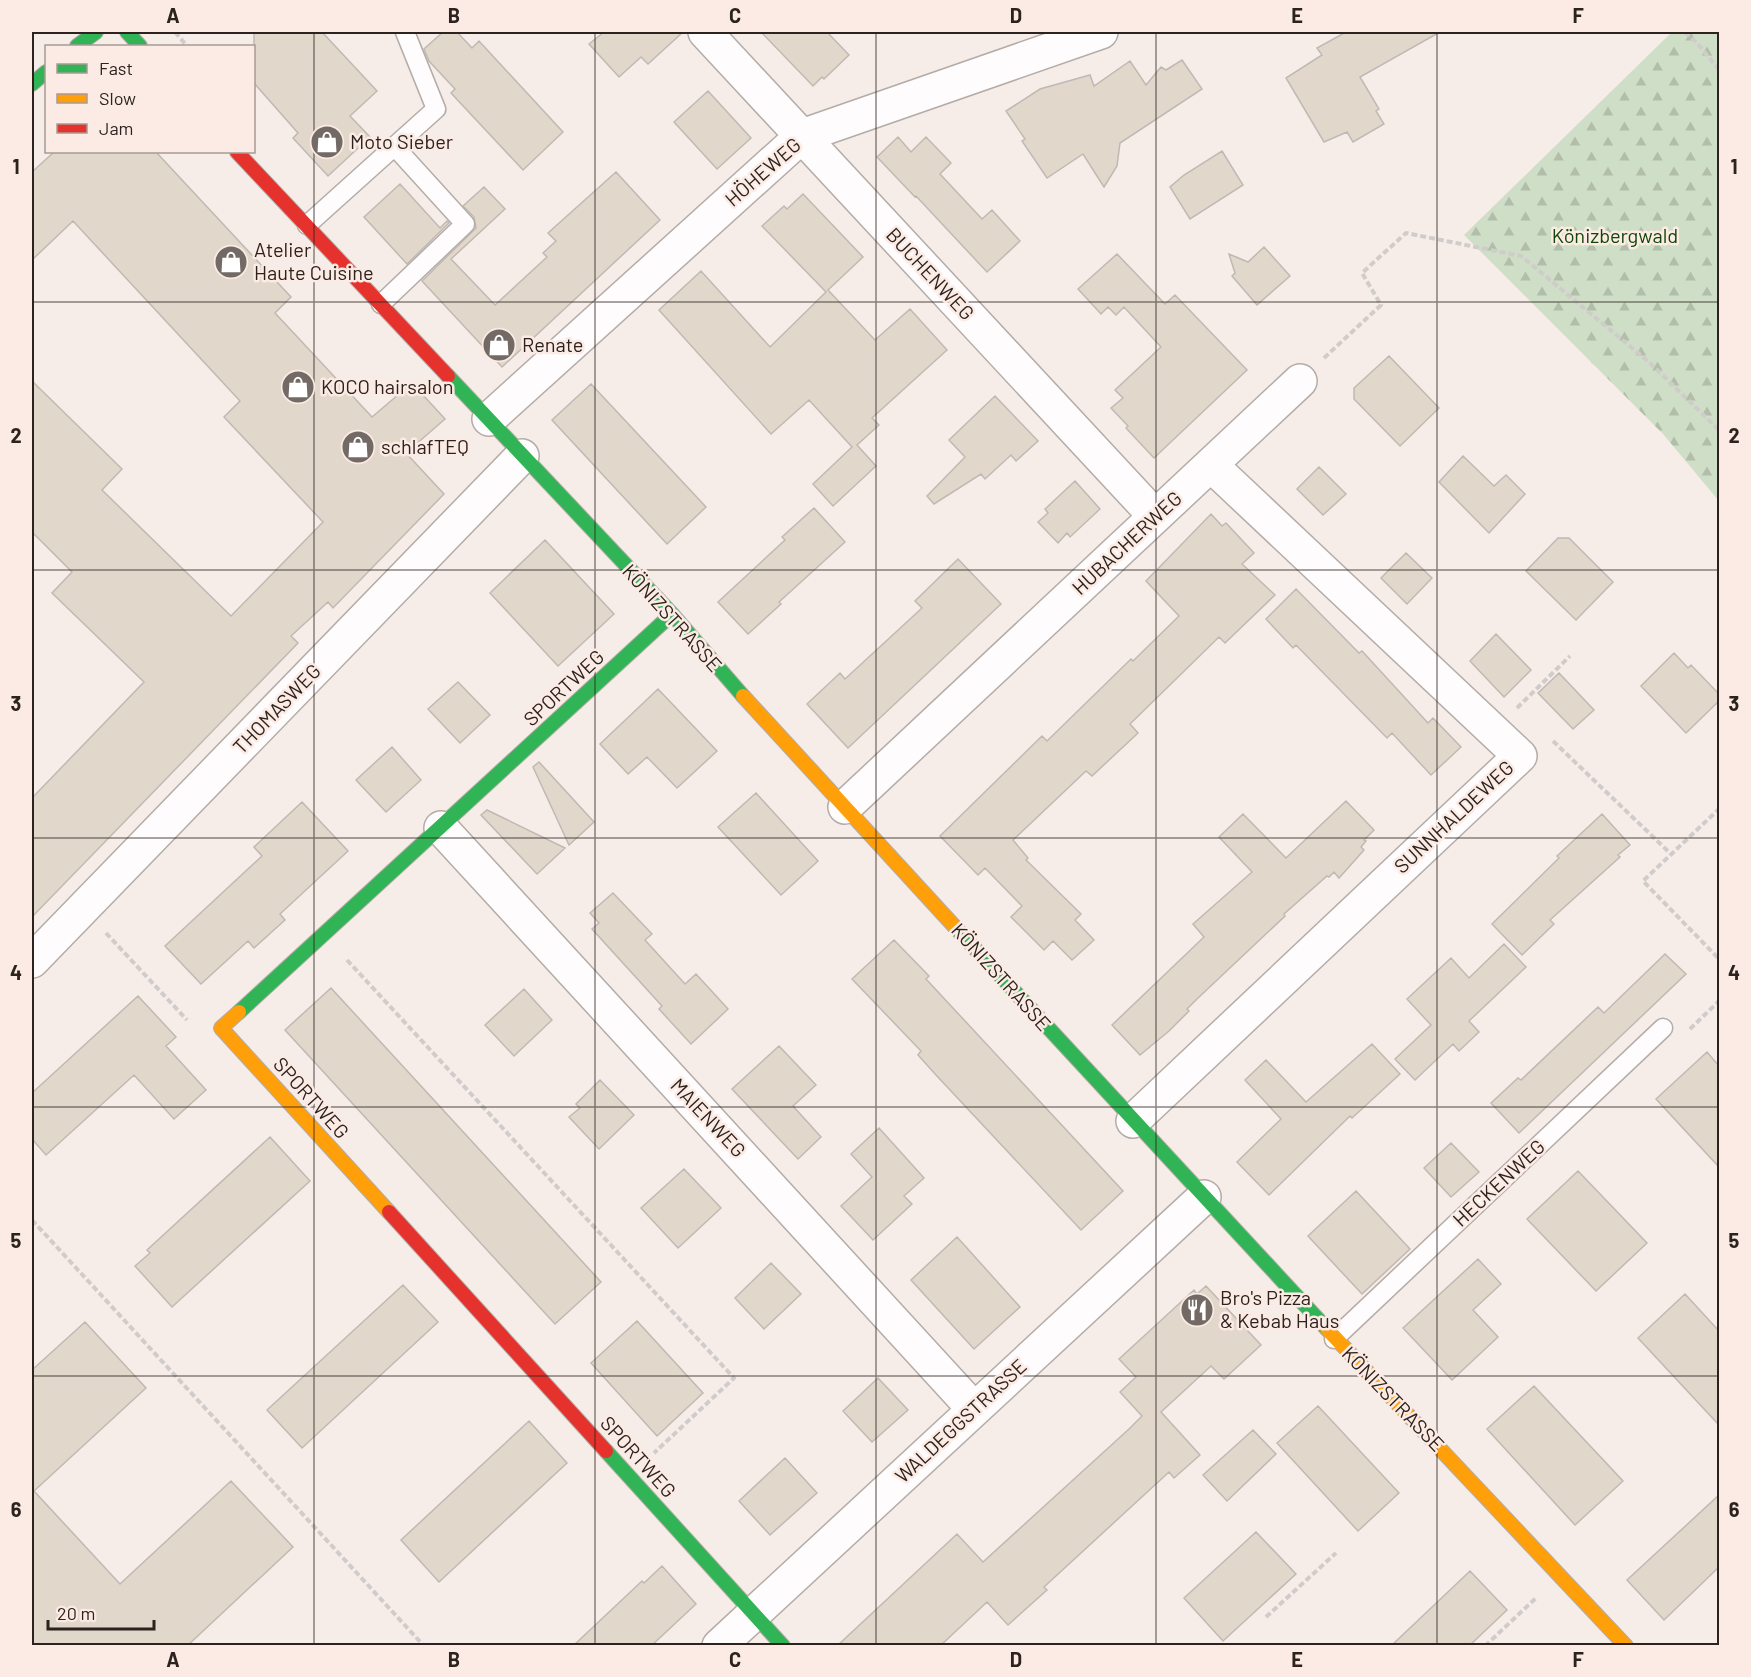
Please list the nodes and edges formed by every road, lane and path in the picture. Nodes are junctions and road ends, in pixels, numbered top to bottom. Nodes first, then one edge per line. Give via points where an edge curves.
1 (96, 32) edge
2 (127, 32) edge
3 (175, 32) edge
4 (405, 32) edge
5 (705, 32) edge
6 (1101, 32) edge
7 (1686, 32) edge
8 (78, 45) edge
9 (139, 45) edge
10 (186, 45) edge
11 (1719, 71) edge
12 (45, 73) edge
13 (32, 84) edge
14 (802, 136) junction
15 (394, 147) junction
16 (238, 153) edge
17 (307, 225) junction
18 (381, 304) junction
19 (1300, 381) joint
20 (489, 419) junction
21 (1719, 431) edge
22 (522, 456) junction
23 (1211, 465) junction
24 (1155, 516) junction
25 (672, 614) junction
26 (1570, 656) dead end
27 (1512, 712) dead end
28 (1572, 759) dead end
29 (845, 807) junction
30 (1719, 808) edge
31 (441, 828) junction
32 (1671, 854) junction
33 (83, 909) junction
34 (324, 935) junction
35 (1719, 960) edge
36 (32, 961) edge
37 (1719, 1000) edge
38 (1695, 1024) dead end
39 (221, 1028) junction
40 (1663, 1028) dead end
41 (1133, 1121) junction
42 (1204, 1197) junction
43 (32, 1220) edge
44 (1335, 1339) junction
45 (974, 1409) junction
46 (628, 1476) junction
47 (1336, 1553) dead end
48 (1561, 1576) junction
49 (753, 1613) junction
50 (1266, 1617) dead end
51 (424, 1646) edge
52 (719, 1646) edge
53 (783, 1646) edge
54 (1485, 1646) edge
55 (1626, 1646) edge

1 - 8 main road
2 - 9 main road
3 - 10 path
4 - 15 lane via 436,109
5 - 14 street, BUCHENWEG
6 - 14 street, HÖHEWEG
7 - 11 path
12 - 13 main road
14 - 20 street, HÖHEWEG
14 - 24 street, BUCHENWEG
15 - 17 lane
15 - 18 lane via 465,224
16 - 17 main road, KÖNIZSTRASSE
17 - 18 main road, KÖNIZSTRASSE
18 - 20 main road, KÖNIZSTRASSE
19 - 21 path via 1381,305 1362,273 1406,233 1521,256 1649,362
19 - 23 street, HUBACHERWEG
20 - 22 main road, KÖNIZSTRASSE
22 - 25 main road, KÖNIZSTRASSE
22 - 33 street, THOMASWEG
23 - 24 street, HUBACHERWEG
23 - 41 street, SUNNHALDEWEG via 1520,756
24 - 29 street, HUBACHERWEG
25 - 29 main road, KÖNIZSTRASSE
25 - 31 main road, SPORTWEG
26 - 27 path
28 - 32 path
29 - 41 main road, KÖNIZSTRASSE
30 - 32 path
31 - 34 main road, SPORTWEG
31 - 45 street, MAIENWEG
32 - 35 path via 1643,881
33 - 36 street, THOMASWEG
33 - 39 path via 208,1041
34 - 39 main road, SPORTWEG
34 - 46 path via 734,1378
37 - 38 path
39 - 46 main road, SPORTWEG
40 - 44 lane, HECKENWEG
41 - 42 main road, KÖNIZSTRASSE
42 - 44 main road, KÖNIZSTRASSE
42 - 45 street, WALDEGGSTRASSE
43 - 51 path
44 - 48 main road, KÖNIZSTRASSE
45 - 49 street, WALDEGGSTRASSE
46 - 49 main road, SPORTWEG
47 - 50 path
48 - 54 path
48 - 55 main road, KÖNIZSTRASSE
49 - 52 street, WALDEGGSTRASSE
49 - 53 main road, SPORTWEG

